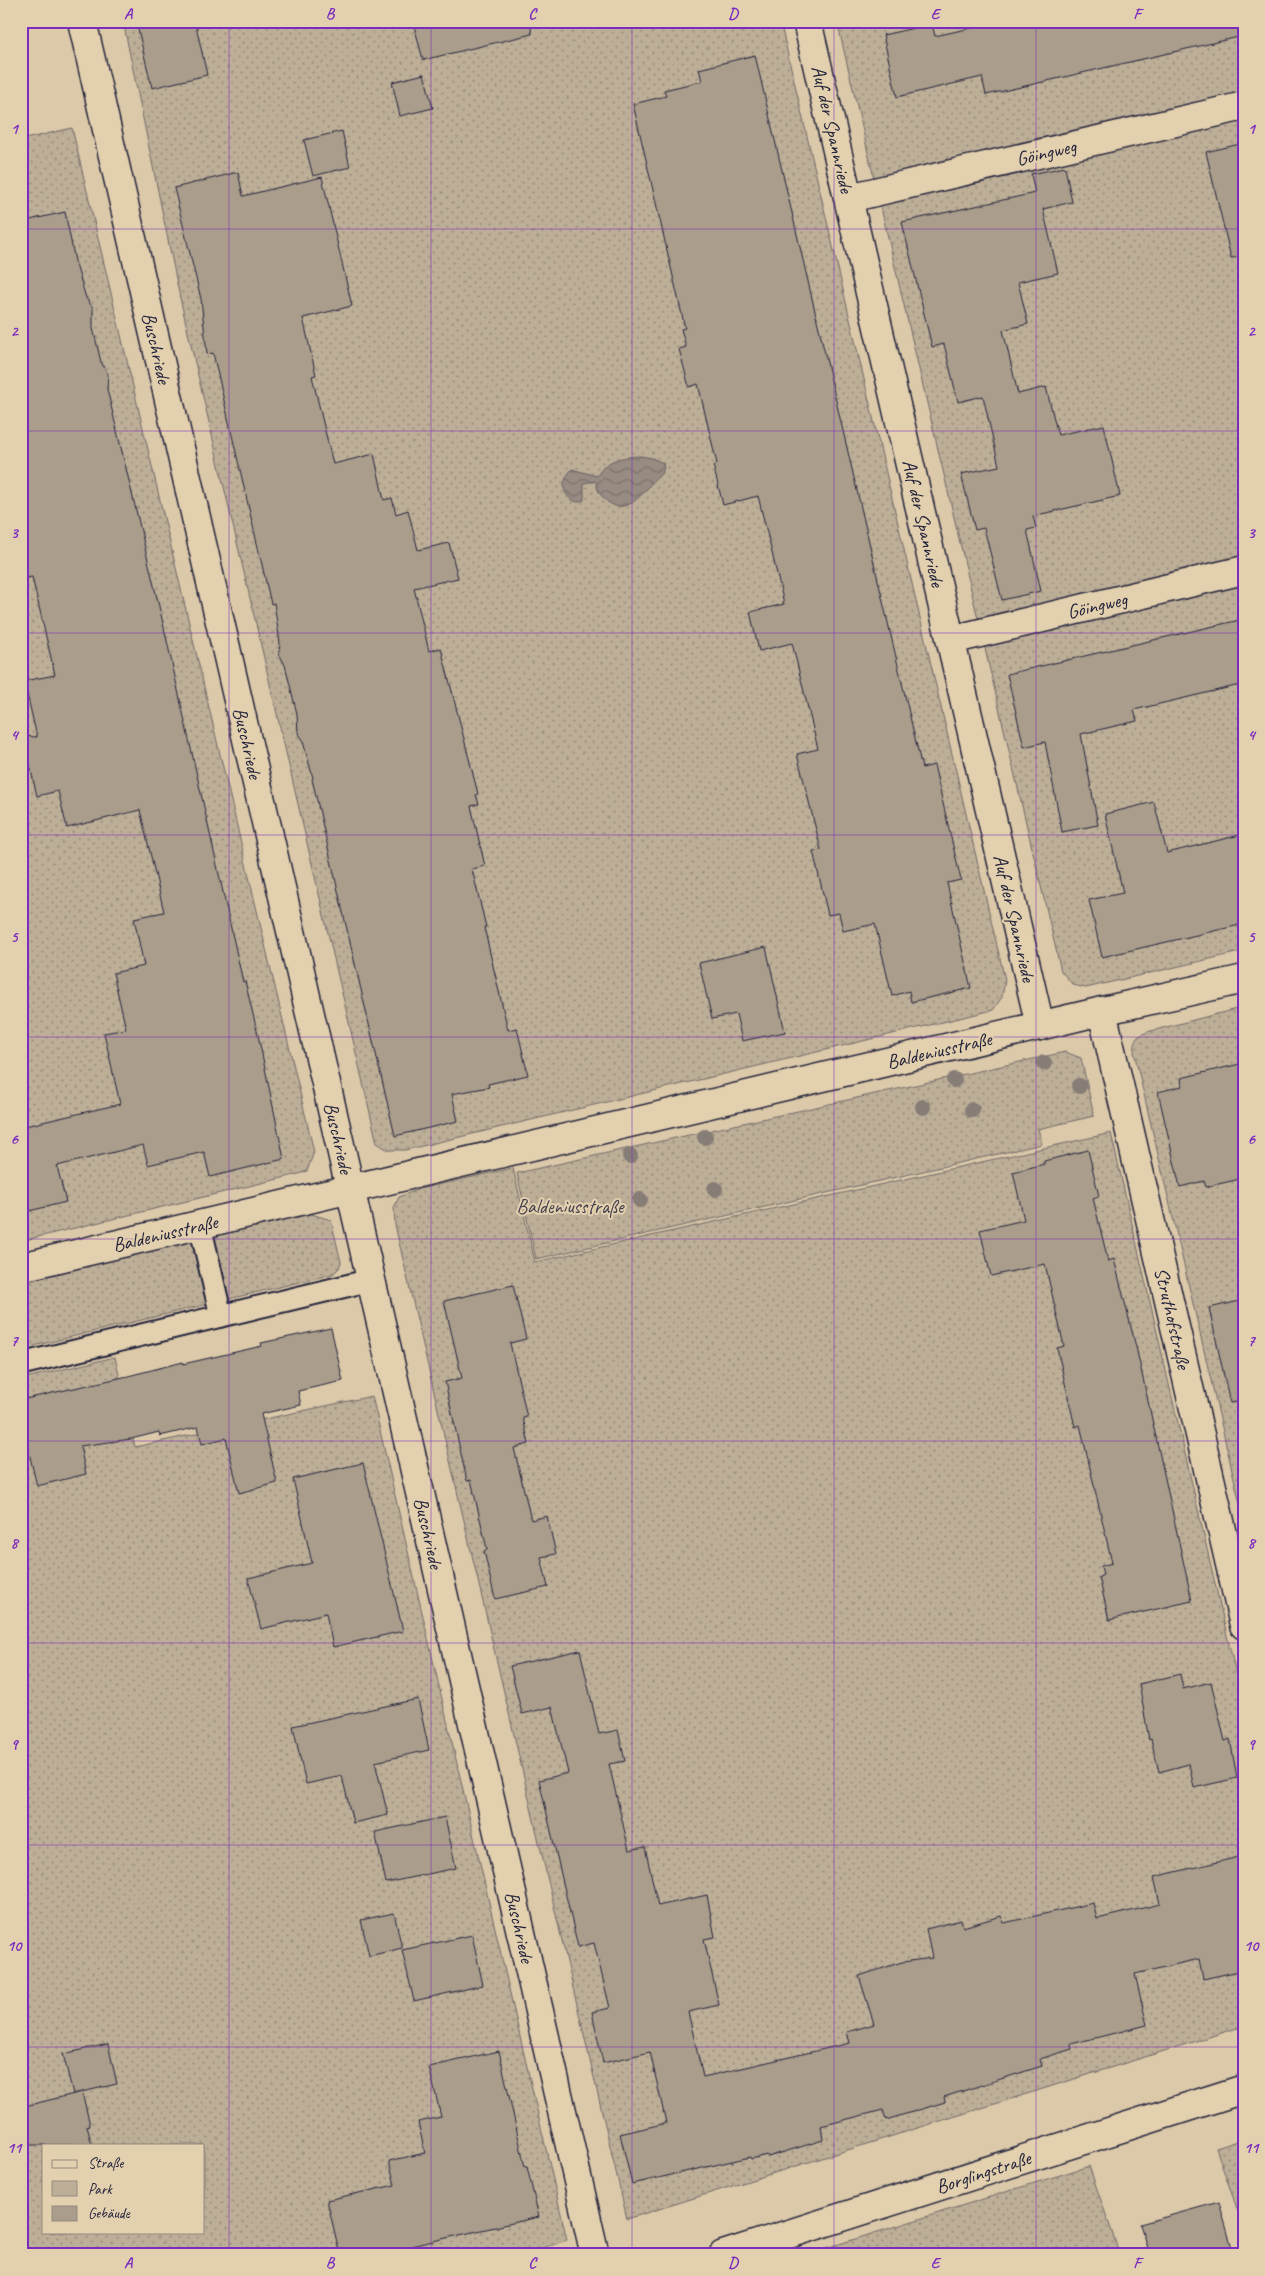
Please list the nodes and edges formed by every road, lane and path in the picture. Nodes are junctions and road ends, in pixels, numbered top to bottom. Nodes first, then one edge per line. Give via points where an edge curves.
1 (82, 21) edge
2 (808, 21) edge
3 (1244, 106) edge
4 (849, 198) junction
5 (1244, 570) edge
6 (951, 640) junction
7 (1244, 980) edge
8 (1102, 1011) junction
9 (1040, 1026) junction
10 (351, 1189) junction
11 (200, 1225) junction
12 (21, 1267) edge
13 (371, 1280) junction
14 (220, 1316) junction
15 (21, 1364) edge
16 (1244, 1625) edge
17 (1244, 2089) edge
18 (595, 2255) edge
19 (723, 2255) edge

1 - 10 street, Buschriede
2 - 4 street, Auf der Spannriede
3 - 4 street, Göingweg
4 - 6 street, Auf der Spannriede
5 - 6 street, Göingweg
6 - 9 street, Auf der Spannriede
7 - 8 street, Baldeniusstraße
8 - 9 street, Baldeniusstraße
8 - 16 street, Struthofstraße
9 - 10 street, Baldeniusstraße
10 - 11 street, Baldeniusstraße
10 - 13 street, Buschriede
11 - 12 street, Baldeniusstraße
11 - 14 lane
13 - 14 lane
13 - 18 street, Buschriede
14 - 15 lane
17 - 19 street, Borglingstraße

